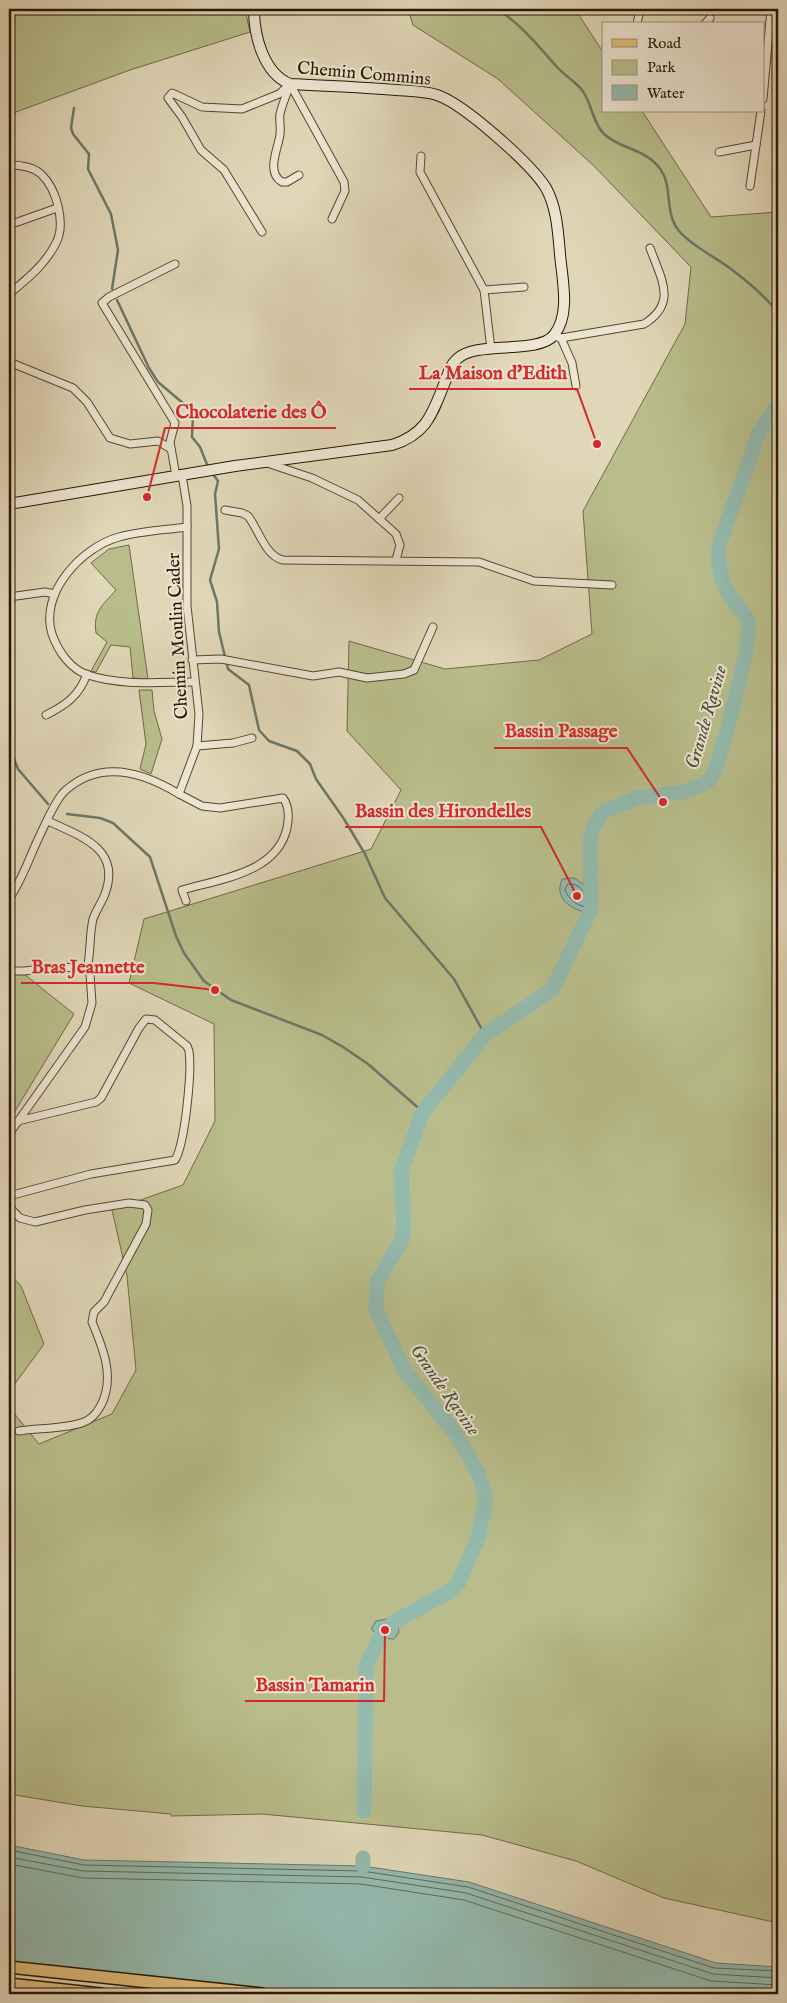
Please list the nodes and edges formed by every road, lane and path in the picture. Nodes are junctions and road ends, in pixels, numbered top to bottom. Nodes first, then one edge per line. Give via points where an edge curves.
1 (254, 9) edge
2 (640, 9) edge
3 (771, 9) edge
4 (637, 22) edge
5 (290, 84) junction
6 (764, 84) edge
7 (762, 112) edge
8 (756, 145) junction
9 (719, 152) dead end
10 (421, 156) dead end
11 (9, 165) edge
12 (299, 176) dead end
13 (750, 186) dead end
14 (57, 208) junction
15 (332, 219) dead end
16 (9, 225) edge
17 (262, 232) dead end
18 (650, 248) dead end
19 (175, 264) dead end
20 (524, 287) dead end
21 (484, 290) junction
22 (9, 294) edge
23 (557, 337) junction
24 (491, 349) junction
25 (9, 362) edge
26 (576, 386) dead end
27 (172, 449) junction
28 (265, 462) junction
29 (179, 475) junction
30 (399, 498) dead end
31 (9, 504) edge
32 (225, 510) dead end
33 (379, 519) junction
34 (187, 527) junction
35 (396, 560) junction
36 (612, 585) dead end
37 (55, 594) junction
38 (9, 597) edge
39 (433, 627) dead end
40 (192, 660) junction
41 (87, 674) junction
42 (194, 682) junction
43 (46, 715) dead end
44 (252, 738) dead end
45 (197, 746) junction
46 (179, 794) junction
47 (48, 821) junction
48 (9, 899) edge
49 (186, 901) dead end
50 (87, 969) junction
51 (9, 970) edge
52 (18, 1121) junction
53 (9, 1134) edge
54 (9, 1196) edge
55 (9, 1207) edge
56 (19, 1431) dead end
57 (9, 1967) edge
58 (9, 1984) edge
59 (101, 1994) edge
60 (262, 1994) edge

1 - 5 street, Chemin Commins via 258,43 272,71
2 - 4 street
3 - 6 street
5 - 12 street via 280,114 274,169 282,182
5 - 15 street via 344,182 345,191
5 - 17 street via 279,94 242,110 202,107 172,93 168,98 201,150 224,170
5 - 23 street, Chemin Commins via 435,95 464,111 527,166 546,188 556,216 563,300
7 - 8 street
8 - 9 street
8 - 13 street
10 - 21 street via 420,172
11 - 14 street via 23,164 41,174 53,191
14 - 16 street
14 - 22 street via 61,231 56,243 37,271
18 - 23 street via 665,294 664,304 657,314 644,324
19 - 27 street, Chemin Moulin Cader via 102,303 175,423 170,442
20 - 21 street
21 - 24 street
23 - 24 street via 542,343
23 - 26 street via 572,363
24 - 28 street via 458,357 450,368 434,410 424,426 406,441
25 - 27 street via 73,388 87,402 110,438 130,444 158,441
27 - 29 street, Chemin Moulin Cader
28 - 29 street
28 - 33 street via 350,495
29 - 31 street
29 - 34 street, Chemin Moulin Cader via 187,506
30 - 33 street
32 - 35 street via 248,516 277,558
33 - 35 street via 399,539
34 - 37 street via 119,537 107,542 73,568
34 - 40 street, Chemin Moulin Cader via 187,606
35 - 36 street via 478,562 534,581
37 - 38 street via 45,592
37 - 41 street via 49,614 56,645 64,658
39 - 40 street via 414,670 404,674 367,678 340,672 313,676 221,659
40 - 42 street, Chemin Moulin Cader
41 - 42 street via 135,682
41 - 43 street via 78,694
42 - 45 street, Chemin Moulin Cader via 199,714
44 - 45 street
45 - 46 street, Chemin Moulin Cader
46 - 47 street via 139,774 105,771 88,776 65,790
46 - 49 street via 202,806 220,808 282,798 287,803 288,822 278,851 263,864 182,890
47 - 48 street
47 - 50 street via 88,841 108,862 110,876 94,918
50 - 51 street
50 - 52 street via 92,1003 85,1027
52 - 53 street
52 - 54 street via 96,1102 146,1019 155,1020 187,1046 184,1123 175,1160 91,1174
55 - 56 street via 20,1218 35,1222 129,1203 144,1205 148,1210 146,1224 104,1302 94,1312 92,1322 101,1342 108,1376 107,1393 101,1406 93,1418 82,1423
57 - 60 main road
58 - 59 main road

